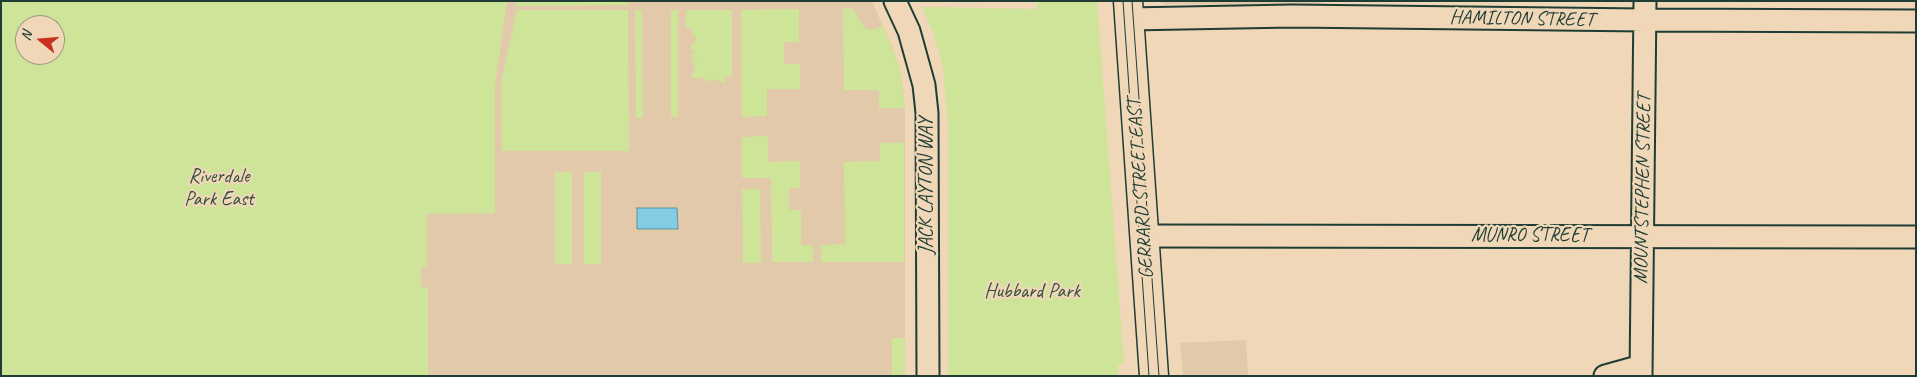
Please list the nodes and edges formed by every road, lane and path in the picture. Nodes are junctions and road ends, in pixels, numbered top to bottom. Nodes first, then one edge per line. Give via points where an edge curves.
1 (896, 1) edge
2 (1129, 10) edge
3 (1645, 11) edge
4 (1916, 20) edge
5 (1144, 236) junction
6 (1643, 236) junction
7 (1916, 237) edge
8 (1641, 371) edge
9 (928, 376) edge
10 (1154, 376) edge
11 (1605, 376) edge

1 - 9 street, JACK LAYTON WAY via 909,31 924,85 927,113
2 - 3 street, HAMILTON STREET via 1292,16
2 - 5 main road, GERRARD STREET EAST
3 - 4 street, HAMILTON STREET
3 - 6 street, MOUNTSTEPHEN STREET
5 - 6 street, MUNRO STREET
5 - 10 main road, GERRARD STREET EAST
6 - 7 street, MUNRO STREET
6 - 8 street, MOUNTSTEPHEN STREET
8 - 11 street

